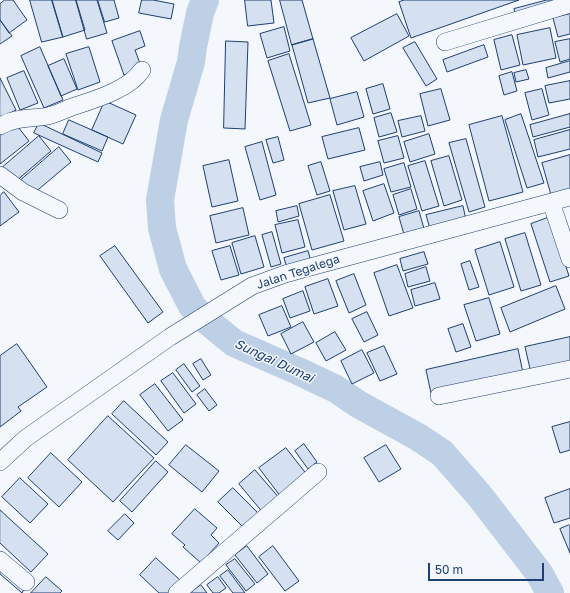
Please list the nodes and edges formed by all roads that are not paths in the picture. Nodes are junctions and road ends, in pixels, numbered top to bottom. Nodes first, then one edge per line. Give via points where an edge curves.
1 (570, 4) edge
2 (445, 42) dead end
3 (142, 70) dead end
4 (0, 126) edge
5 (0, 175) edge
6 (570, 197) edge
7 (551, 202) junction
8 (59, 210) dead end
9 (570, 259) edge
10 (570, 369) edge
11 (439, 396) dead end
12 (0, 462) edge
13 (318, 472) dead end
14 (0, 560) edge
15 (26, 582) dead end
16 (177, 593) edge

1 - 2 street
3 - 4 street via 132,81 98,98 49,116 20,118
5 - 8 street via 23,192
6 - 7 street, Jalan Tegalega
7 - 9 street
7 - 12 street, Jalan Tegalega via 285,274 252,286 170,337 26,438
10 - 11 street
13 - 16 street
14 - 15 street

